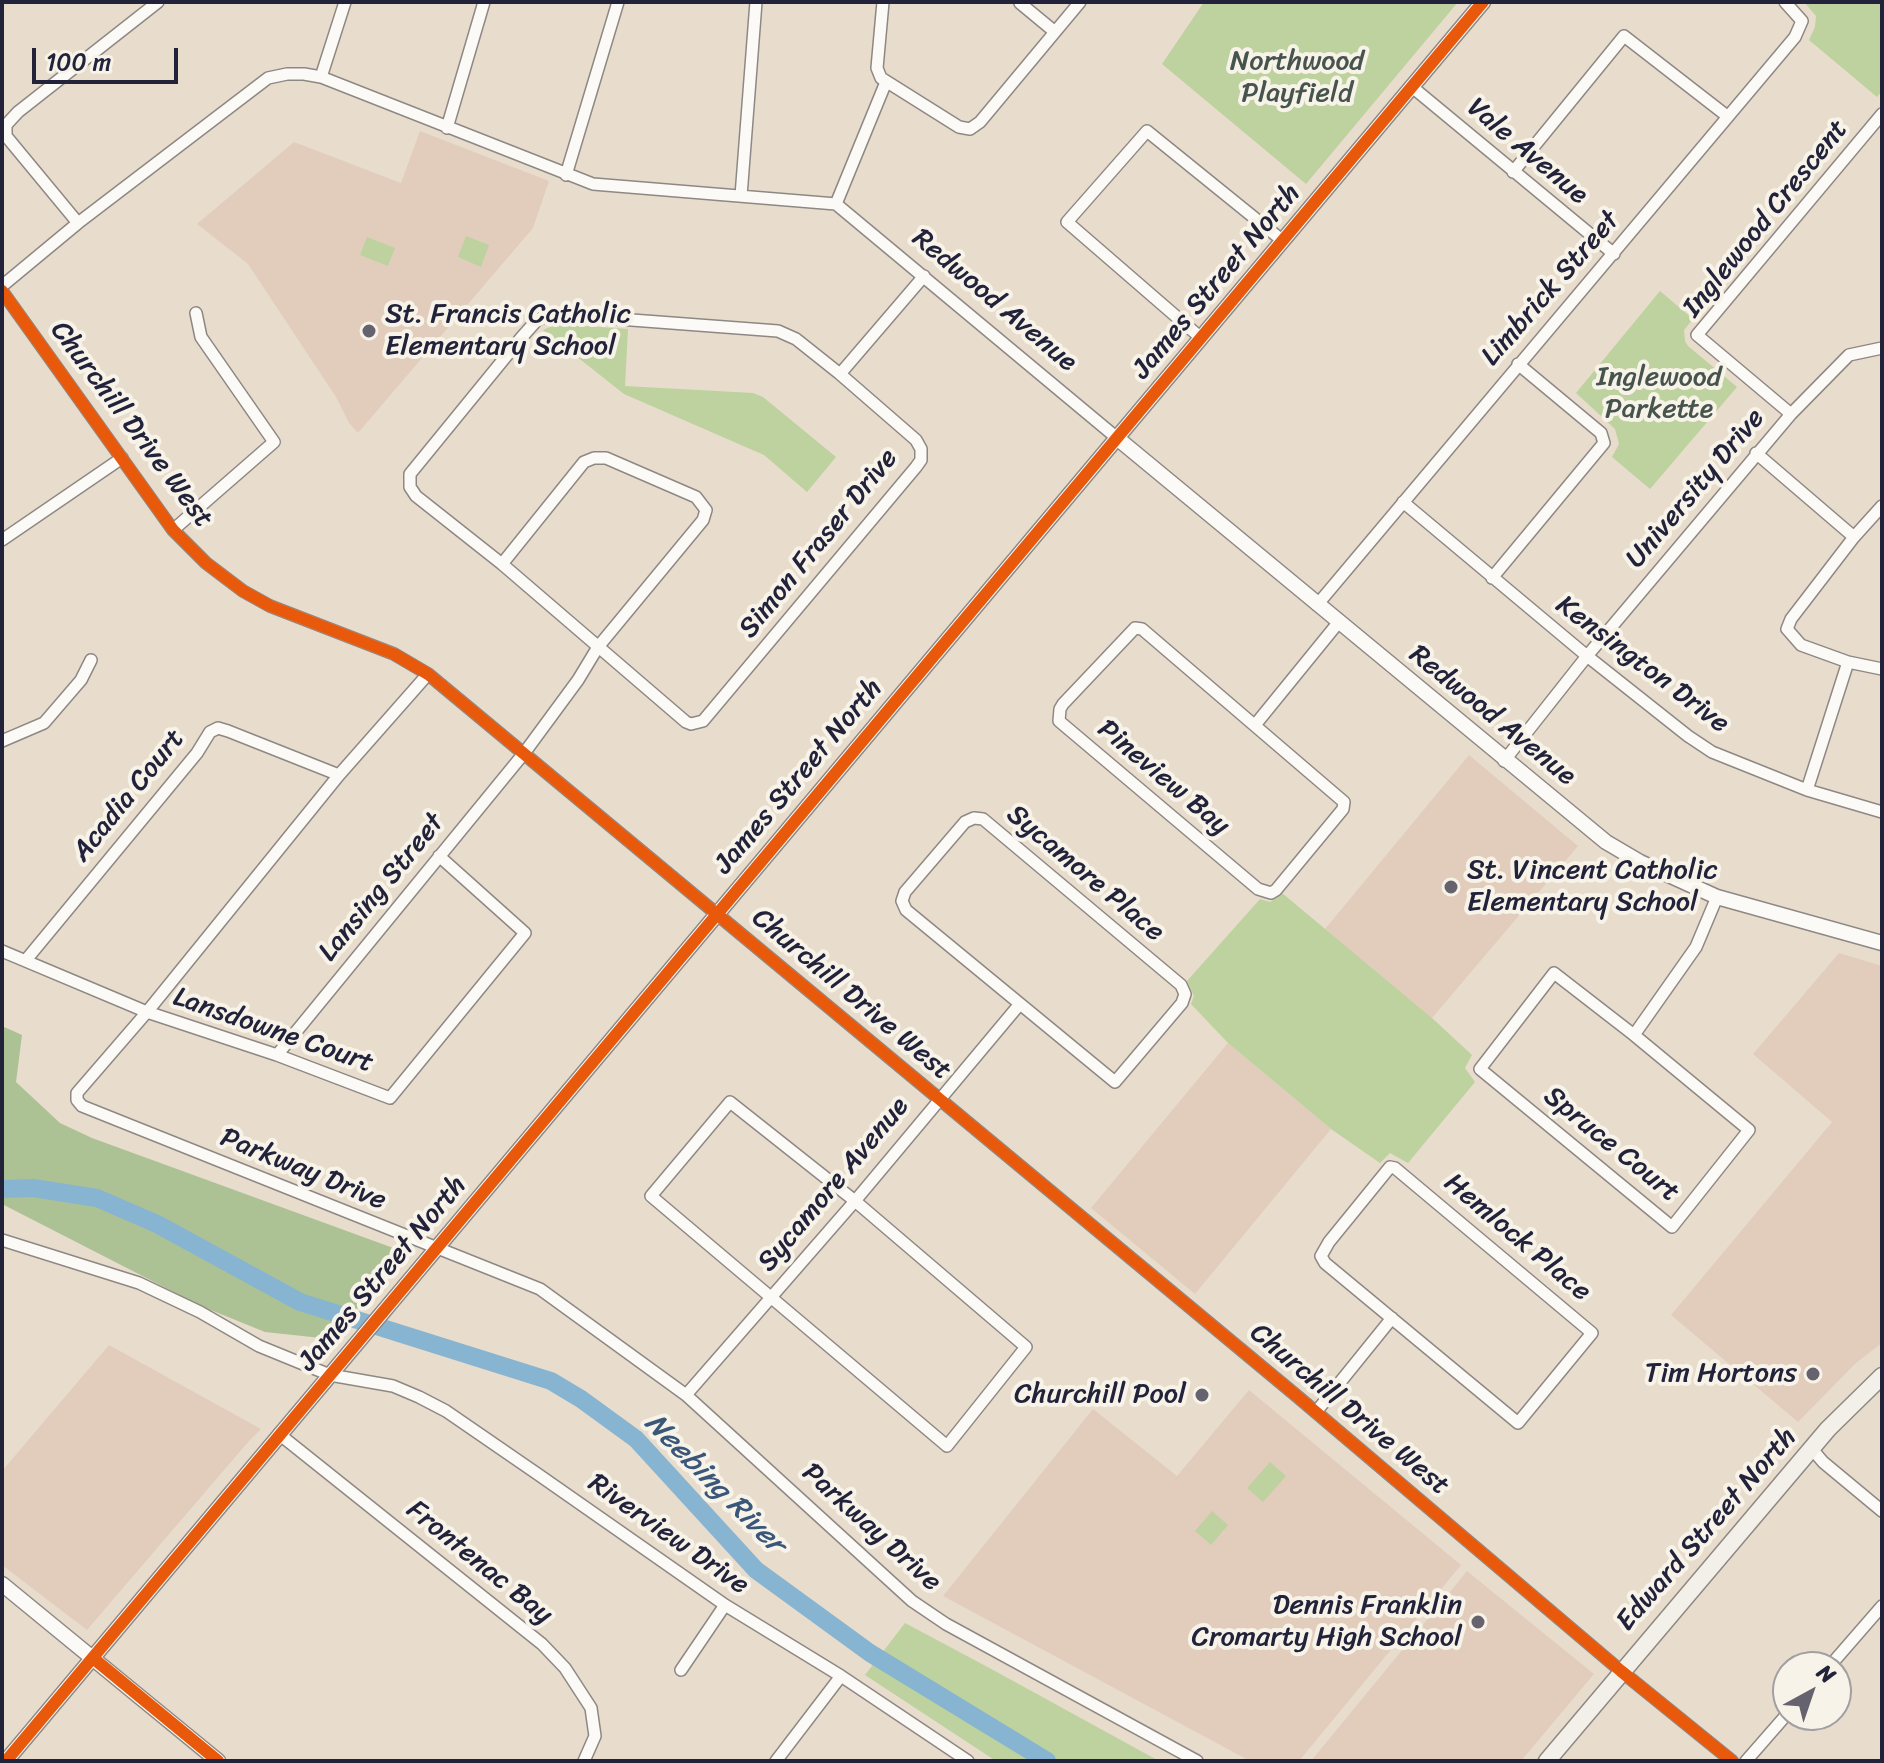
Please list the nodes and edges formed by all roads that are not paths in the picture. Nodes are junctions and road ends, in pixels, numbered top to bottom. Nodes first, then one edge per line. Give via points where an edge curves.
1 (158, 2) edge
2 (345, 2) edge
3 (484, 2) edge
4 (618, 2) edge
5 (756, 2) edge
6 (883, 2) edge
7 (1080, 2) edge
8 (1483, 2) edge
9 (1785, 2) edge
10 (1020, 3) edge
11 (1055, 32) junction
12 (321, 77) junction
13 (886, 82) junction
14 (1411, 86) junction
15 (1882, 114) edge
16 (1727, 116) junction
17 (447, 128) junction
18 (1513, 172) junction
19 (566, 175) junction
20 (741, 196) junction
21 (836, 204) junction
22 (78, 223) junction
23 (1283, 241) junction
24 (1614, 254) junction
25 (924, 276) junction
26 (2, 289) edge
27 (196, 313) dead end
28 (1201, 338) junction
29 (1882, 348) edge
30 (1518, 364) junction
31 (840, 374) junction
32 (1791, 414) junction
33 (1117, 438) junction
34 (1756, 453) junction
35 (122, 458) junction
36 (1403, 502) junction
37 (1882, 506) edge
38 (173, 530) junction
39 (3, 536) edge
40 (1854, 537) junction
41 (502, 564) junction
42 (1492, 578) junction
43 (1317, 605) junction
44 (1338, 623) junction
45 (598, 647) junction
46 (1587, 656) junction
47 (91, 660) dead end
48 (1848, 662) junction
49 (1882, 669) edge
50 (428, 674) junction
51 (1255, 725) junction
52 (2, 741) edge
53 (525, 752) junction
54 (1504, 761) junction
55 (339, 775) junction
56 (1807, 790) junction
57 (1882, 812) edge
58 (439, 856) junction
59 (1717, 897) junction
60 (716, 913) junction
61 (1882, 943) edge
62 (2, 951) edge
63 (26, 960) junction
64 (1019, 1005) junction
65 (147, 1012) junction
66 (1634, 1035) junction
67 (277, 1055) junction
68 (939, 1099) junction
69 (855, 1201) junction
70 (2, 1240) edge
71 (436, 1249) junction
72 (771, 1296) junction
73 (1392, 1318) junction
74 (330, 1375) junction
75 (1882, 1376) edge
76 (686, 1395) junction
77 (1316, 1412) junction
78 (279, 1434) junction
79 (1812, 1449) junction
80 (1882, 1511) edge
81 (2, 1584) edge
82 (725, 1605) junction
83 (1882, 1606) edge
84 (1843, 1651) edge
85 (93, 1658) junction
86 (681, 1670) dead end
87 (1621, 1671) junction
88 (841, 1676) junction
89 (1772, 1731) edge
90 (783, 1759) edge
91 (6, 1761) edge
92 (218, 1761) edge
93 (584, 1761) edge
94 (968, 1761) edge
95 (1197, 1761) edge
96 (1547, 1761) edge
97 (1732, 1761) edge
98 (1746, 1761) edge

1 - 22 street via 6,125 6,136
2 - 12 street
3 - 17 street
4 - 19 street
5 - 20 street
6 - 13 street via 877,68
7 - 11 street
8 - 14 street, James Street North
9 - 16 street, Limbrick Street via 1802,21 1795,37
10 - 11 street
11 - 13 street via 970,129
12 - 17 street
12 - 22 street via 268,78
13 - 21 street
14 - 18 street, Vale Avenue
14 - 23 street, James Street North
15 - 32 street, Inglewood Crescent via 1697,335
16 - 18 street via 1624,36
16 - 24 street, Limbrick Street
17 - 19 street
18 - 24 street, Vale Avenue
19 - 20 street via 593,184
20 - 21 street
21 - 25 street, Redwood Avenue
22 - 26 street
23 - 28 street, James Street North
23 - 28 street via 1147,131 1067,222
24 - 30 street, Limbrick Street
25 - 31 street
25 - 33 street, Redwood Avenue
26 - 35 street, Churchill Drive West
27 - 38 street via 201,337 274,442
28 - 33 street, James Street North
29 - 32 street, University Drive via 1849,355
30 - 36 street, Limbrick Street
30 - 42 street via 1601,433 1604,443
31 - 41 street, Simon Fraser Drive via 778,331 543,315 409,478 418,497
31 - 45 street, Simon Fraser Drive via 916,440 921,460 707,717 686,722
32 - 34 street, University Drive
33 - 43 street, Redwood Avenue
33 - 60 street, James Street North
34 - 40 street
34 - 46 street, University Drive
35 - 38 street, Churchill Drive West
35 - 39 street
36 - 42 street, Kensington Drive
36 - 43 street, Limbrick Street
37 - 40 street
38 - 50 street, Churchill Drive West via 243,591 394,654
40 - 48 street via 1787,629 1801,645
41 - 45 street, Simon Fraser Drive
41 - 45 street, Lansing Street via 584,462 594,458 609,459 703,503 703,520
42 - 46 street, Kensington Drive
43 - 44 street, Redwood Avenue
44 - 51 street
44 - 54 street, Redwood Avenue
45 - 53 street, Lansing Street
46 - 54 street, University Drive
46 - 56 street, Kensington Drive via 1712,752
47 - 52 street via 44,723
48 - 49 street
48 - 56 street
50 - 53 street, Churchill Drive West
50 - 55 street, Parkway Drive
51 - 51 street, Pineview Bay via 1135,628 1058,715 1063,725 1246,878 1271,893 1344,802
53 - 58 street, Lansing Street
53 - 60 street, Churchill Drive West
54 - 59 street, Redwood Avenue via 1606,842
55 - 63 street, Acadia Court via 228,731 210,732
55 - 65 street, Parkway Drive
56 - 57 street, Kensington Drive
58 - 67 street, Lansing Street
58 - 67 street, Lansdowne Court via 525,933 390,1098
59 - 61 street, Redwood Avenue
59 - 66 street via 1696,947
60 - 68 street, Churchill Drive West
60 - 71 street, James Street North
62 - 63 street, Lansdowne Court
63 - 65 street, Lansdowne Court
64 - 64 street, Sycamore Place via 1115,1082 1185,994 1181,985 983,819 974,818 965,822 902,901 906,910
64 - 68 street, Sycamore Avenue
65 - 67 street, Lansdowne Court
65 - 71 street, Parkway Drive via 77,1093 82,1106
66 - 66 street, Spruce Court via 1554,973 1480,1069 1672,1227 1749,1130
68 - 69 street, Sycamore Avenue
68 - 77 street, Churchill Drive West
69 - 72 street, Sycamore Avenue
69 - 72 street via 730,1102 651,1196
69 - 72 street via 1026,1347 947,1446
70 - 74 street, Riverview Drive via 139,1283 259,1346
71 - 74 street, James Street North
71 - 76 street, Parkway Drive via 540,1289
72 - 76 street, Sycamore Avenue
73 - 73 street, Hemlock Place via 1518,1423 1592,1333 1390,1167 1321,1256
73 - 77 street
74 - 78 street, James Street North
74 - 82 street, Riverview Drive via 393,1386 446,1411
75 - 79 main road, Edward Street North
76 - 95 street, Parkway Drive via 912,1601
77 - 87 street, Churchill Drive West
78 - 85 street, James Street North
78 - 93 street, Frontenac Bay via 542,1644 565,1668 591,1708 595,1736
79 - 80 street
79 - 87 main road, Edward Street North
81 - 85 street
82 - 86 street
82 - 88 street, Riverview Drive
83 - 84 street
85 - 91 street, James Street North
85 - 92 street
87 - 96 main road, Edward Street North
87 - 97 street, Churchill Drive West
88 - 90 street
88 - 94 street, Riverview Drive
89 - 98 street

